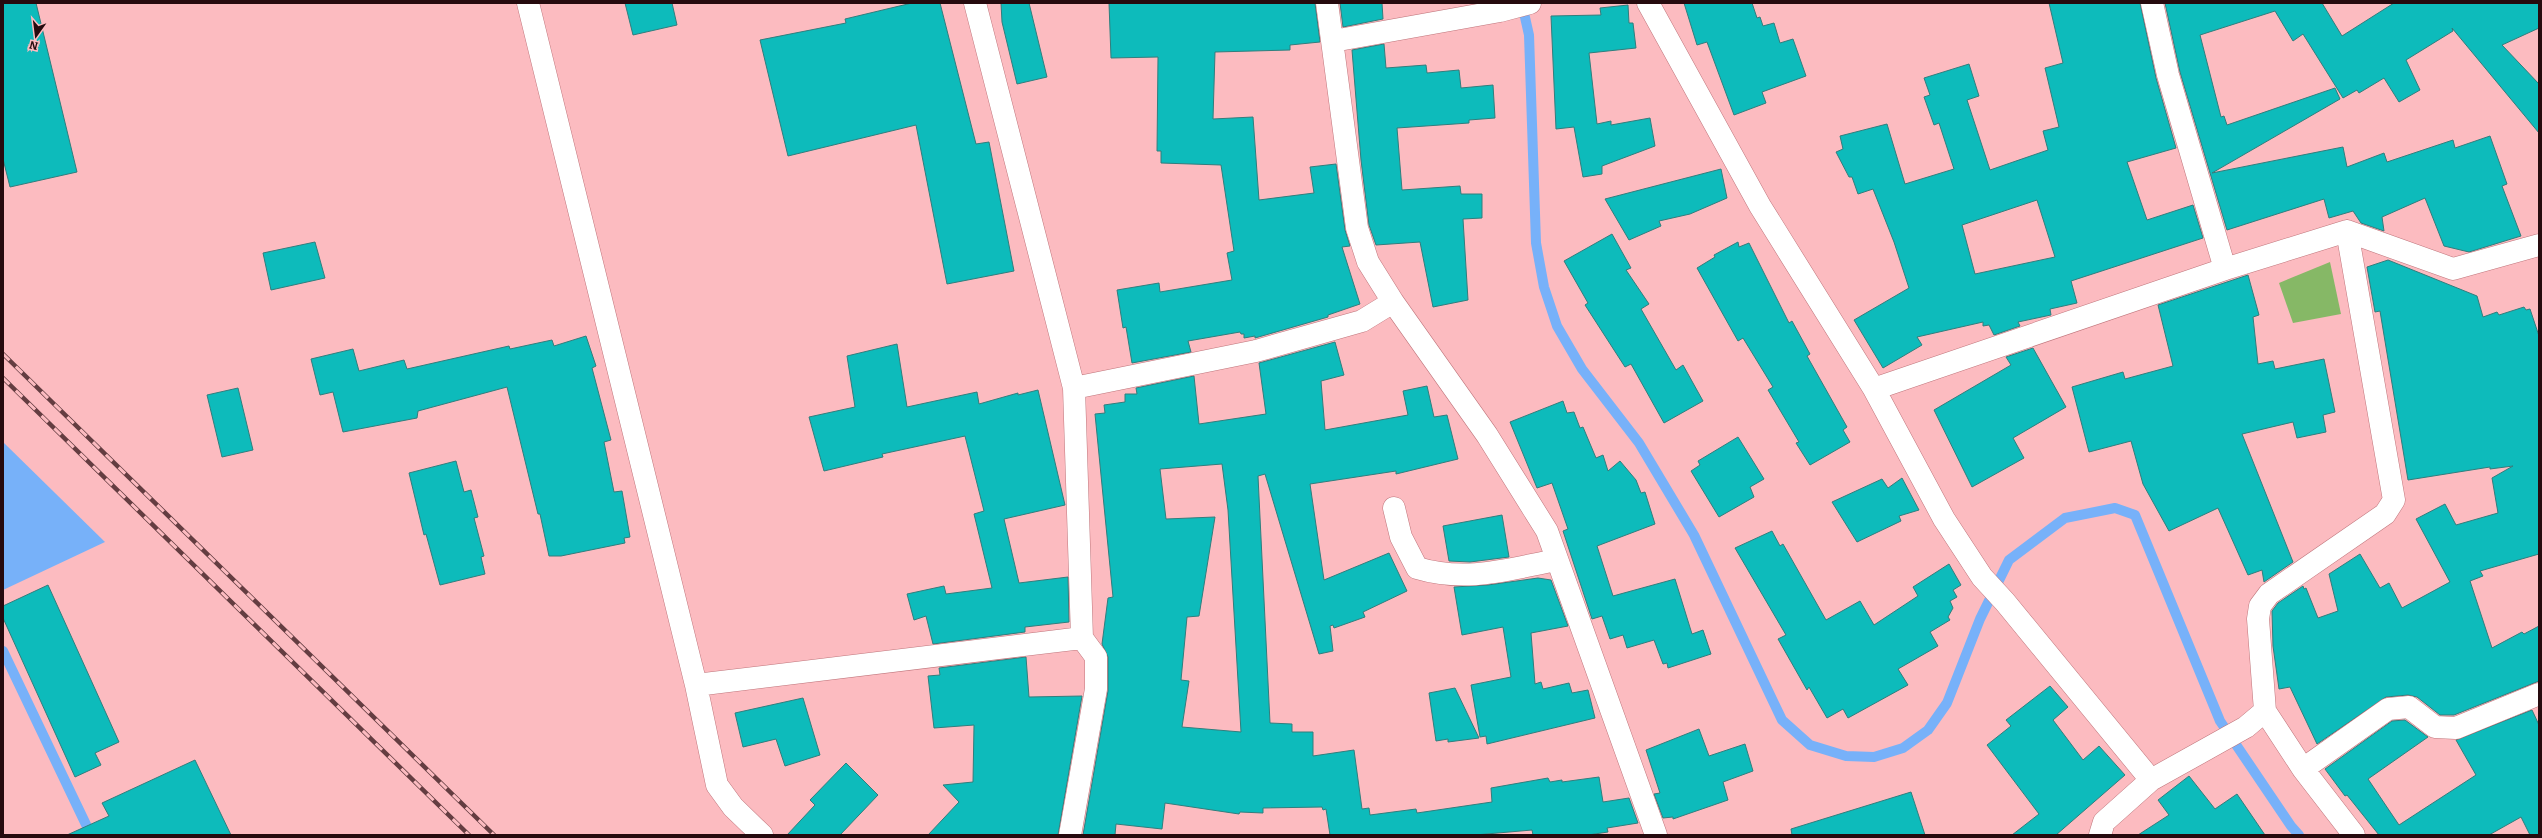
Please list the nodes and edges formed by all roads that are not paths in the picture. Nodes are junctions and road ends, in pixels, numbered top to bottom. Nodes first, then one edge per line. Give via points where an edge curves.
1 (528, 3) edge
2 (975, 3) edge
3 (1327, 3) edge
4 (1530, 3) edge
5 (1648, 3) edge
6 (2152, 3) edge
7 (1333, 40) junction
8 (2347, 230) junction
9 (2539, 245) edge
10 (2225, 268) junction
11 (1393, 302) junction
12 (1074, 388) junction
13 (1874, 389) junction
14 (1394, 508) dead end
15 (1557, 560) junction
16 (1082, 638) junction
17 (696, 685) junction
18 (2539, 694) edge
19 (2265, 711) junction
20 (2303, 769) junction
21 (2151, 780) junction
22 (762, 835) edge
23 (1070, 835) edge
24 (1656, 835) edge
25 (2100, 835) edge
26 (2354, 835) edge

1 - 17 street
2 - 12 street
3 - 7 street
4 - 7 street via 1500,11
5 - 13 street via 1760,206
6 - 10 street via 2168,75
7 - 11 street via 1357,228 1368,262
8 - 9 street via 2453,270
8 - 10 street
8 - 19 street via 2394,500 2385,514 2269,594 2260,606 2258,619
10 - 13 street
11 - 12 street via 1362,321 1256,351
11 - 15 street via 1486,435 1547,531
12 - 16 street
13 - 21 street via 1944,519 1982,577
14 - 15 street via 1401,537 1417,568 1429,572 1472,576
15 - 24 street
16 - 17 street
16 - 23 street via 1096,657 1096,690
17 - 22 street via 717,785 733,807
18 - 20 street via 2456,728 2435,727 2409,707 2388,709
19 - 20 street
19 - 21 street via 2246,727
20 - 26 street
21 - 25 street via 2104,822

